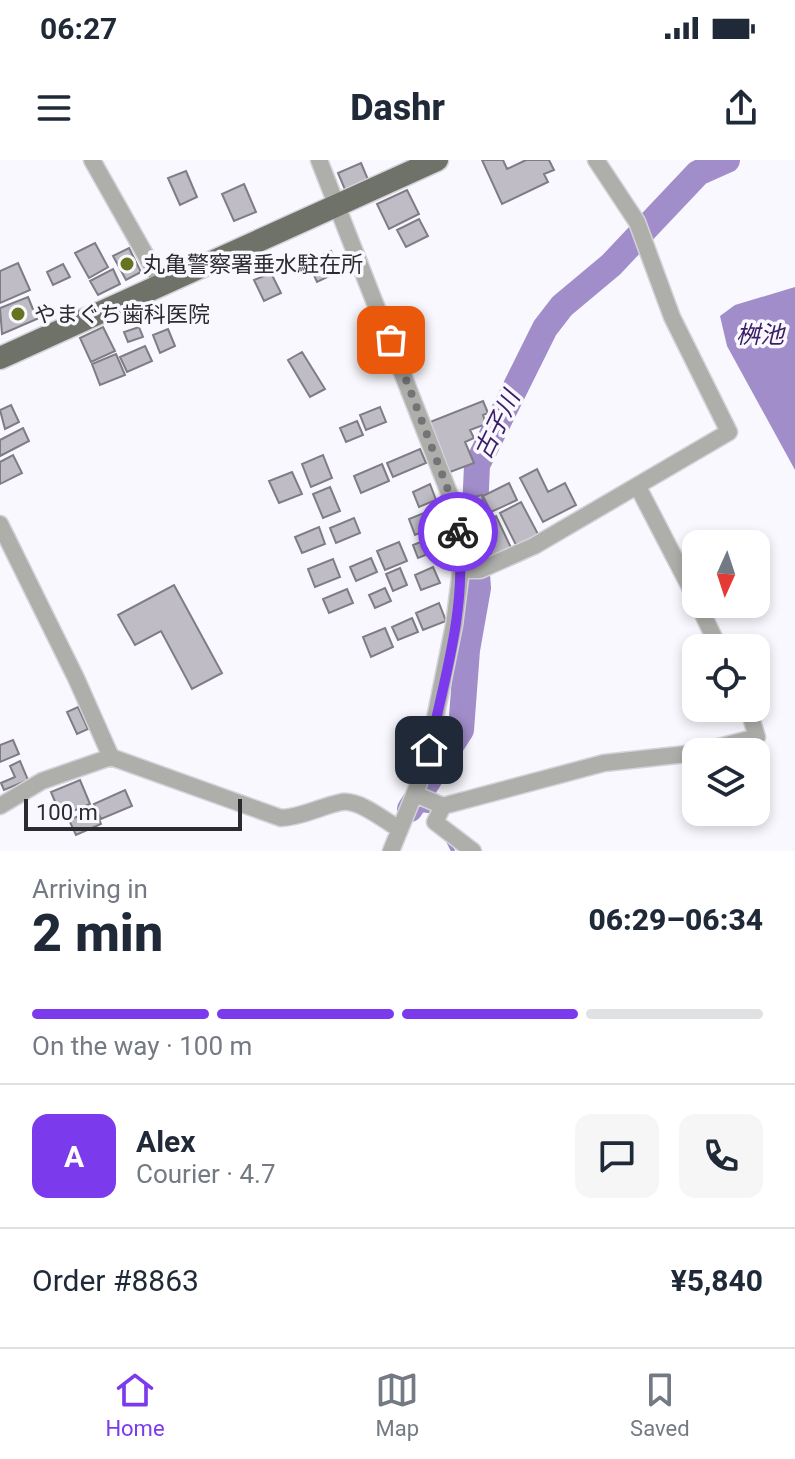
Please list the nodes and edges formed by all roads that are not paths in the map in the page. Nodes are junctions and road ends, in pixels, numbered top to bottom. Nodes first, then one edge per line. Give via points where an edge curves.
1 (92, 160) edge
2 (319, 160) edge
3 (437, 160) edge
4 (596, 160) edge
5 (336, 206) junction
6 (163, 286) junction
7 (0, 358) edge
8 (638, 487) junction
9 (0, 524) edge
10 (461, 570) junction
11 (682, 572) edge
12 (682, 754) edge
13 (111, 757) junction
14 (415, 794) junction
15 (0, 806) edge
16 (443, 806) junction
17 (399, 829) junction
18 (392, 850) edge
19 (473, 851) edge

1 - 6 street
2 - 5 street
3 - 5 main road
4 - 8 street via 637,222 672,317 729,432
5 - 6 main road
5 - 10 street via 453,503
6 - 7 main road
8 - 10 street via 534,546 480,570
8 - 11 street
9 - 13 street
10 - 14 street via 433,733
12 - 16 street via 604,763
13 - 15 street via 42,781
13 - 17 street via 281,818 345,802
14 - 16 street
14 - 17 street
16 - 19 street via 435,822
17 - 18 street

